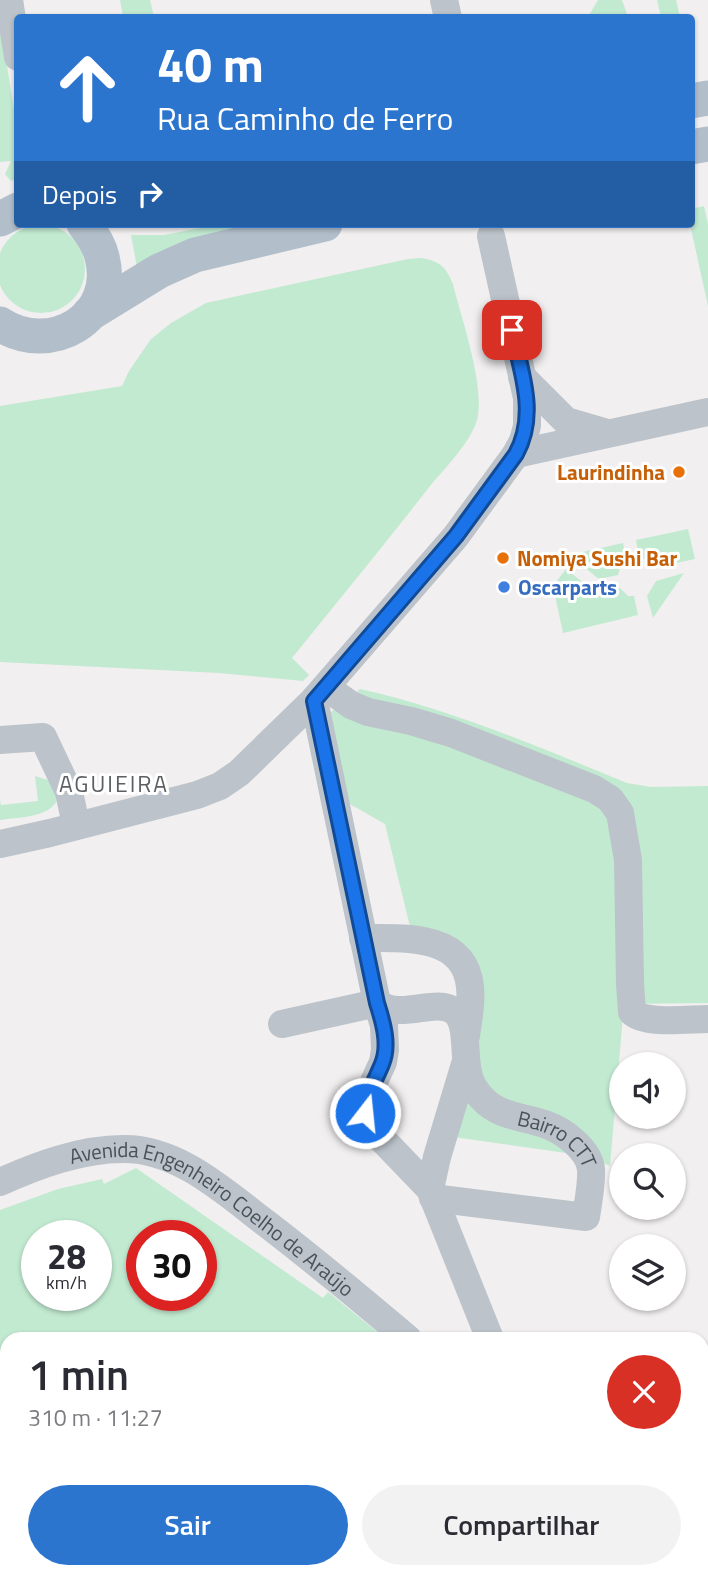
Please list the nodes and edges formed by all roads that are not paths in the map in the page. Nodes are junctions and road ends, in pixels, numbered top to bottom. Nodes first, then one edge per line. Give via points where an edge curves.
1 (9, 1) edge
2 (14, 32) edge
3 (87, 228) edge
4 (308, 228) edge
5 (489, 228) edge
6 (89, 314) junction
7 (4, 329) edge
8 (522, 377) junction
9 (708, 412) edge
10 (566, 421) junction
11 (527, 426) junction
12 (610, 434) junction
13 (516, 454) junction
14 (321, 694) junction
15 (0, 740) edge
16 (117, 815) junction
17 (75, 820) junction
18 (0, 830) edge
19 (0, 844) edge
20 (363, 937) junction
21 (377, 1003) junction
22 (708, 1019) edge
23 (282, 1024) dead end
24 (465, 1052) junction
25 (0, 1182) edge
26 (431, 1194) junction
27 (400, 1332) edge
28 (487, 1332) edge

1 - 2 street
3 - 6 main road via 103,258 104,278
4 - 6 main road via 195,255 159,271
5 - 8 street
6 - 7 main road via 77,326 54,336 29,337
8 - 10 street
8 - 11 street
9 - 12 street
10 - 11 street via 546,419
10 - 12 street
11 - 13 street
12 - 13 street
13 - 14 street via 456,536
14 - 16 street via 220,786
14 - 20 street
14 - 22 street via 368,712 452,733 611,799 620,813 628,860 632,1012 657,1020
15 - 17 street via 43,737 69,792
16 - 17 street
16 - 19 street
17 - 18 street
20 - 21 street
20 - 24 street via 422,940 452,953 469,977
21 - 23 street
21 - 24 street, Bairro CTT via 390,1010 449,1008 463,1021
21 - 26 street via 385,1050 365,1113 378,1135
24 - 26 street
24 - 26 street, Bairro CTT via 474,1089 490,1106 512,1117 547,1124 587,1156 591,1169 586,1217
25 - 27 street, Avenida Engenheiro Coelho de Araújo via 77,1155 124,1149 156,1154 203,1176
26 - 28 street

